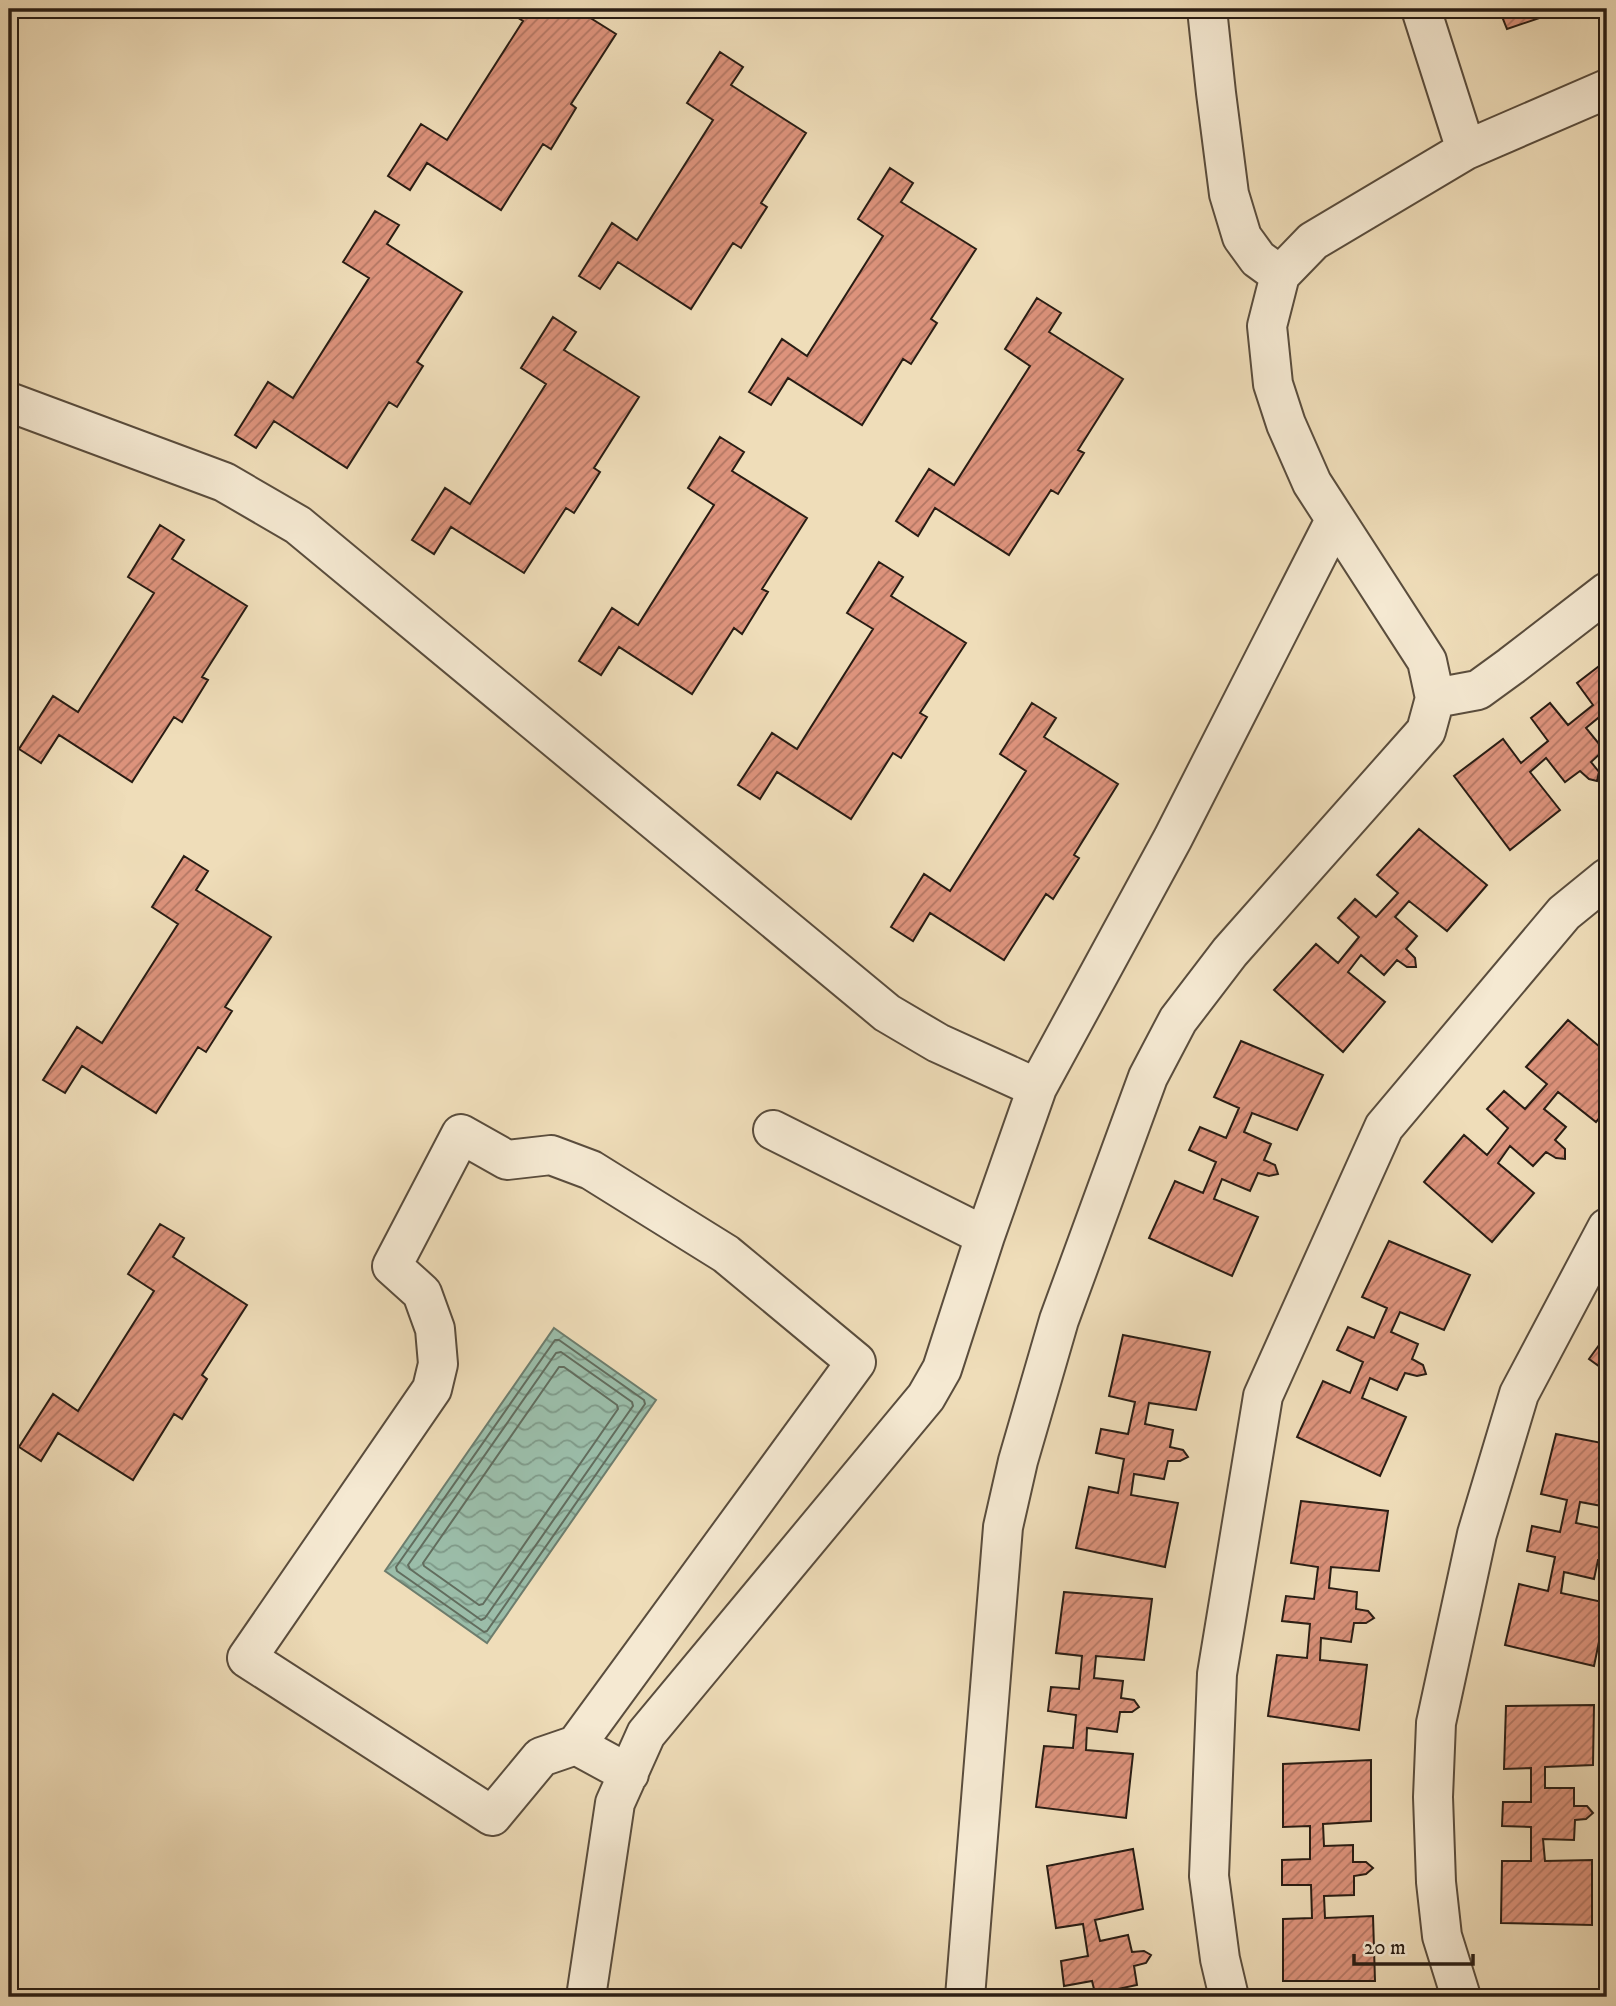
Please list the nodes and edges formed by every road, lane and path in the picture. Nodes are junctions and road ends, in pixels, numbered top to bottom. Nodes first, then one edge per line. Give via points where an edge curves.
1 (1208, 9) edge
2 (1421, 9) edge
3 (1607, 89) edge
4 (1466, 150) junction
5 (1280, 275) junction
6 (9, 402) edge
7 (1335, 520) junction
8 (1607, 592) edge
9 (1436, 698) junction
10 (1607, 878) edge
11 (1038, 1088) junction
12 (773, 1130) dead end
13 (1607, 1228) edge
14 (985, 1236) junction
15 (576, 1745) junction
16 (629, 1774) junction
17 (586, 1997) edge
18 (965, 1997) edge
19 (1229, 1997) edge
20 (1461, 1997) edge

1 - 5 street via 1229,194 1242,237 1258,259
2 - 4 street
3 - 4 street
4 - 5 street via 1313,241
5 - 7 street via 1267,326 1273,384 1312,484
6 - 11 street via 224,482 298,525 887,1013 938,1043
7 - 9 street via 1427,661
7 - 11 street via 1173,838
8 - 9 street via 1478,690
9 - 18 street via 1426,731 1230,952 1178,1020 1148,1077 1059,1320 1003,1527
10 - 19 street via 1564,913 1384,1127 1263,1396 1217,1674 1209,1876
11 - 14 street
12 - 14 street
13 - 20 street via 1519,1394 1477,1534 1436,1723 1436,1882 1442,1936
14 - 16 street via 942,1369 926,1397 646,1734
15 - 15 street via 856,1362 726,1254 591,1170 551,1155 507,1160 461,1134 392,1266 422,1293 435,1329 438,1364 432,1389 247,1658 492,1816 541,1757
15 - 16 street
16 - 17 street via 615,1803

